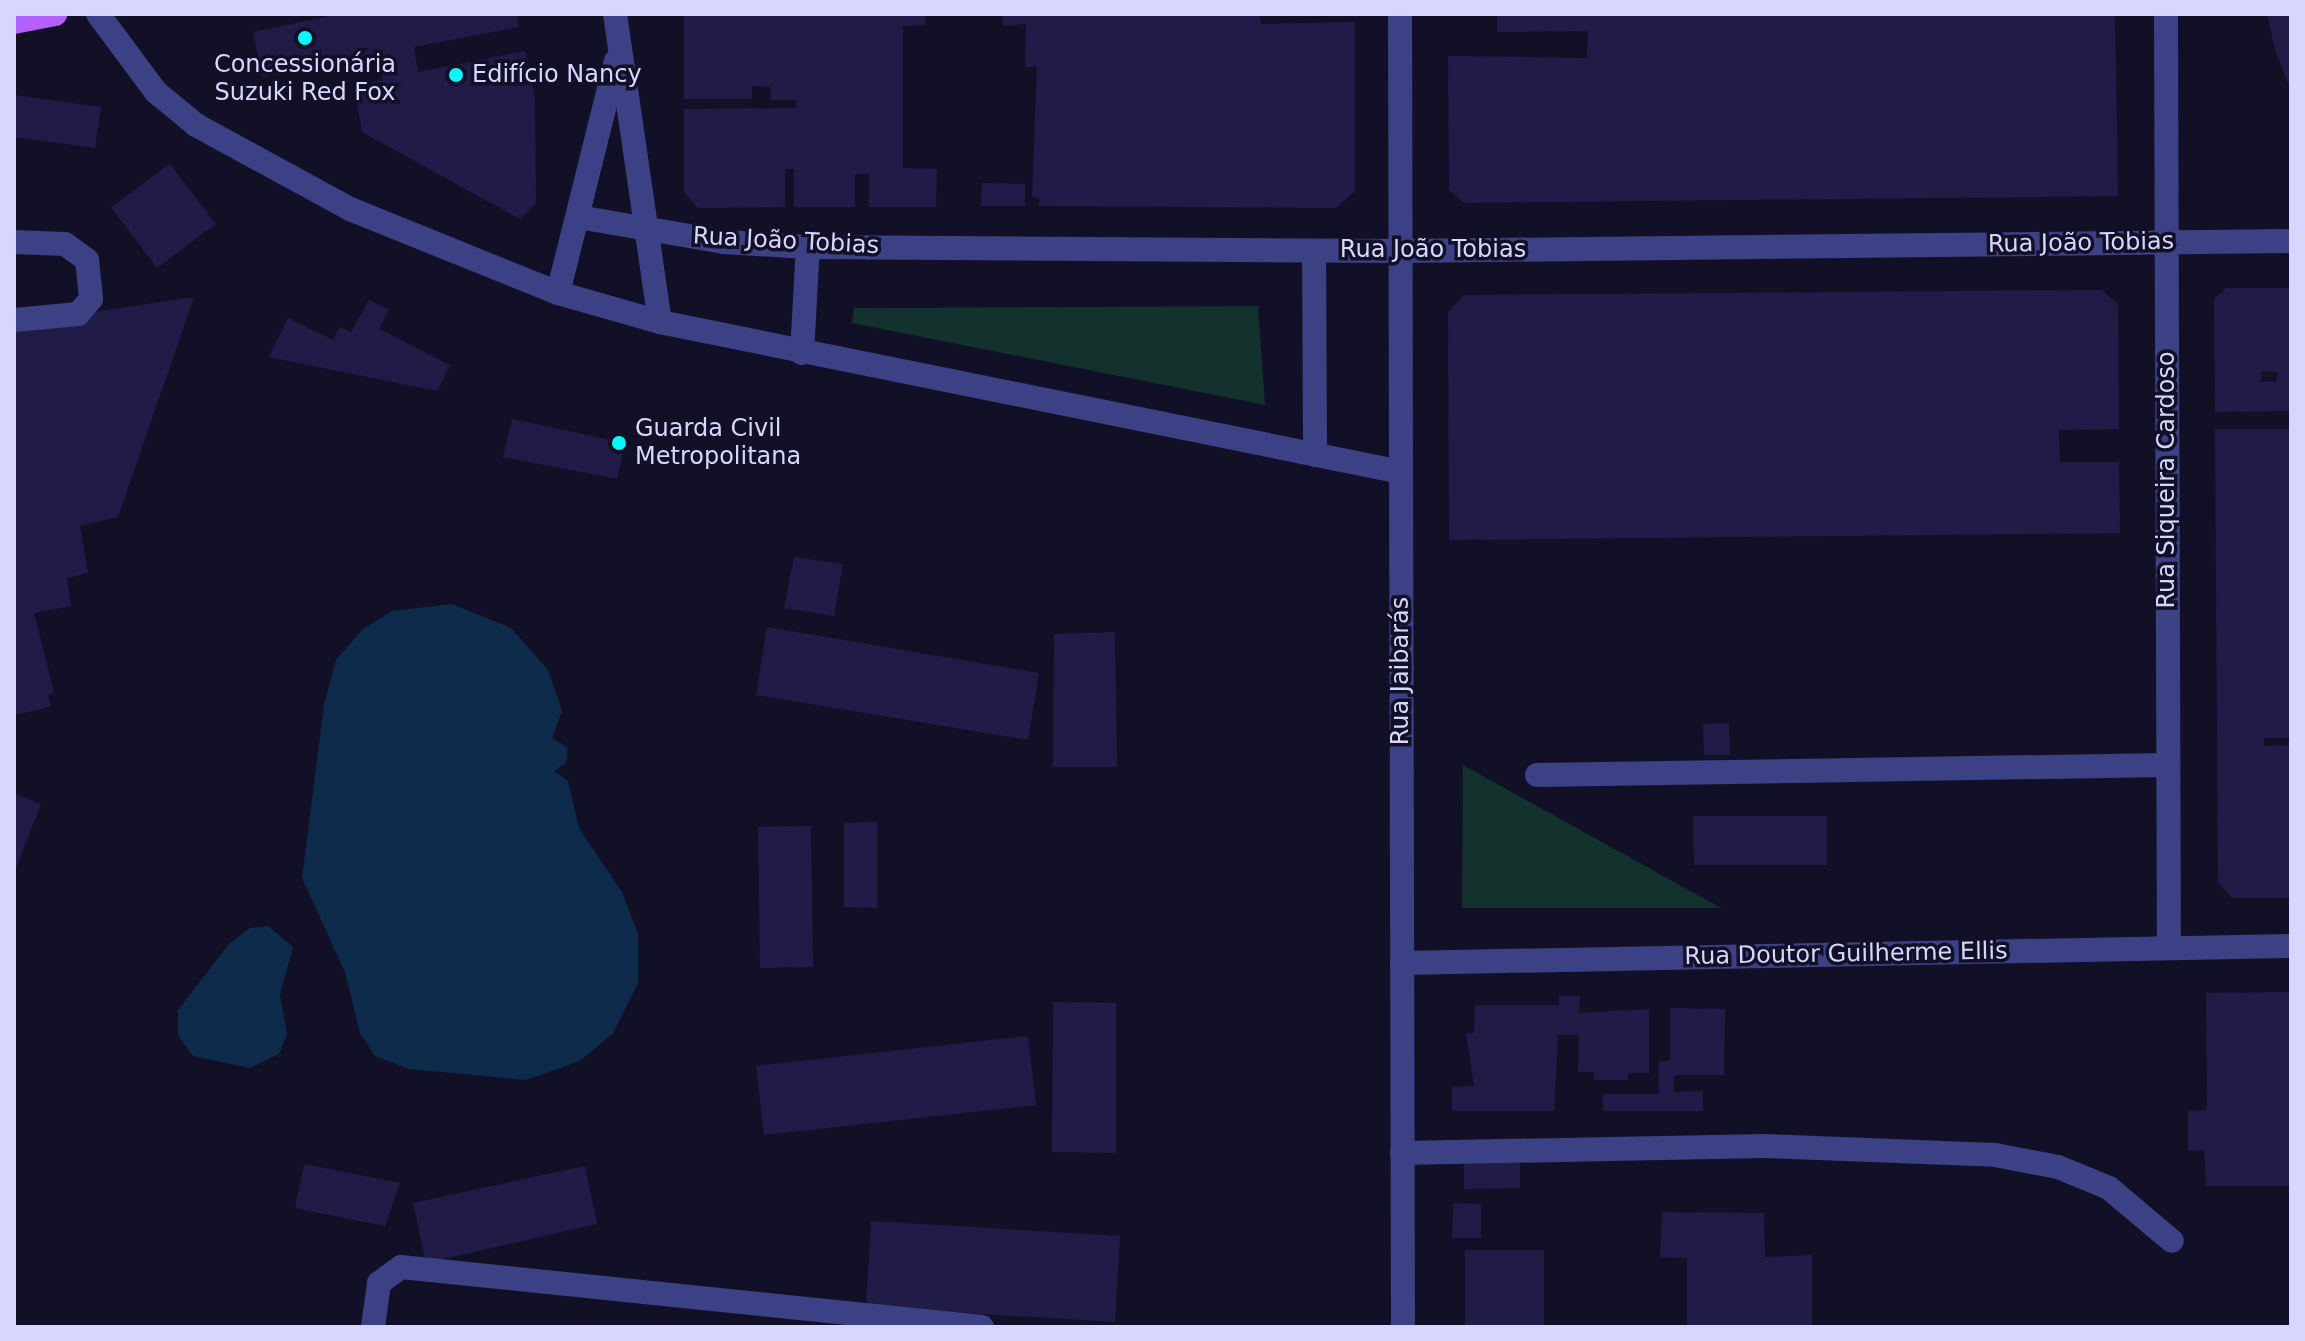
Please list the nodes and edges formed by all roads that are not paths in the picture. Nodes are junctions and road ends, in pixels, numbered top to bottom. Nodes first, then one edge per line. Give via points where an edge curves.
1 (55, 14) edge
2 (98, 14) edge
3 (615, 14) edge
4 (1400, 14) edge
5 (2166, 14) edge
6 (14, 22) edge
7 (617, 55) junction
8 (578, 217) junction
9 (642, 229) junction
10 (2291, 241) edge
11 (14, 242) edge
12 (2166, 242) junction
13 (808, 247) junction
14 (1314, 251) junction
15 (1401, 251) junction
16 (558, 293) junction
17 (14, 320) edge
18 (660, 322) junction
19 (802, 353) junction
20 (1315, 455) junction
21 (1401, 472) junction
22 (2168, 765) junction
23 (1537, 775) dead end
24 (2291, 946) edge
25 (2169, 947) junction
26 (1402, 963) junction
27 (1402, 1153) junction
28 (2172, 1241) dead end
29 (793, 1317) edge
30 (373, 1327) edge
31 (982, 1327) edge
32 (1403, 1327) edge

1 - 6 main road
2 - 16 street via 156,92 196,125 350,209
3 - 7 street
4 - 15 street, Rua Jaibarás
5 - 12 street, Rua Siqueira Cardoso
7 - 8 street
7 - 9 street
8 - 9 street, Rua João Tobias
8 - 16 street
9 - 13 street, Rua João Tobias
9 - 18 street
10 - 12 street, Rua João Tobias
11 - 17 street via 65,244 87,260 91,299 78,314
12 - 15 street, Rua João Tobias
12 - 22 street, Rua Siqueira Cardoso
13 - 14 street, Rua João Tobias
13 - 19 street
14 - 15 street, Rua João Tobias
14 - 20 street
15 - 21 street, Rua Jaibarás
16 - 18 street
18 - 19 street
19 - 20 street
20 - 21 street
21 - 26 street, Rua Jaibarás
22 - 23 street
22 - 25 street, Rua Siqueira Cardoso
24 - 25 street, Rua Doutor Guilherme Ellis
25 - 26 street, Rua Doutor Guilherme Ellis
26 - 27 street, Rua Jaibarás
27 - 28 street via 1764,1146 1995,1155 2058,1167 2109,1188
27 - 32 street, Rua Jaibarás
29 - 30 street via 401,1267 379,1283
29 - 31 street

